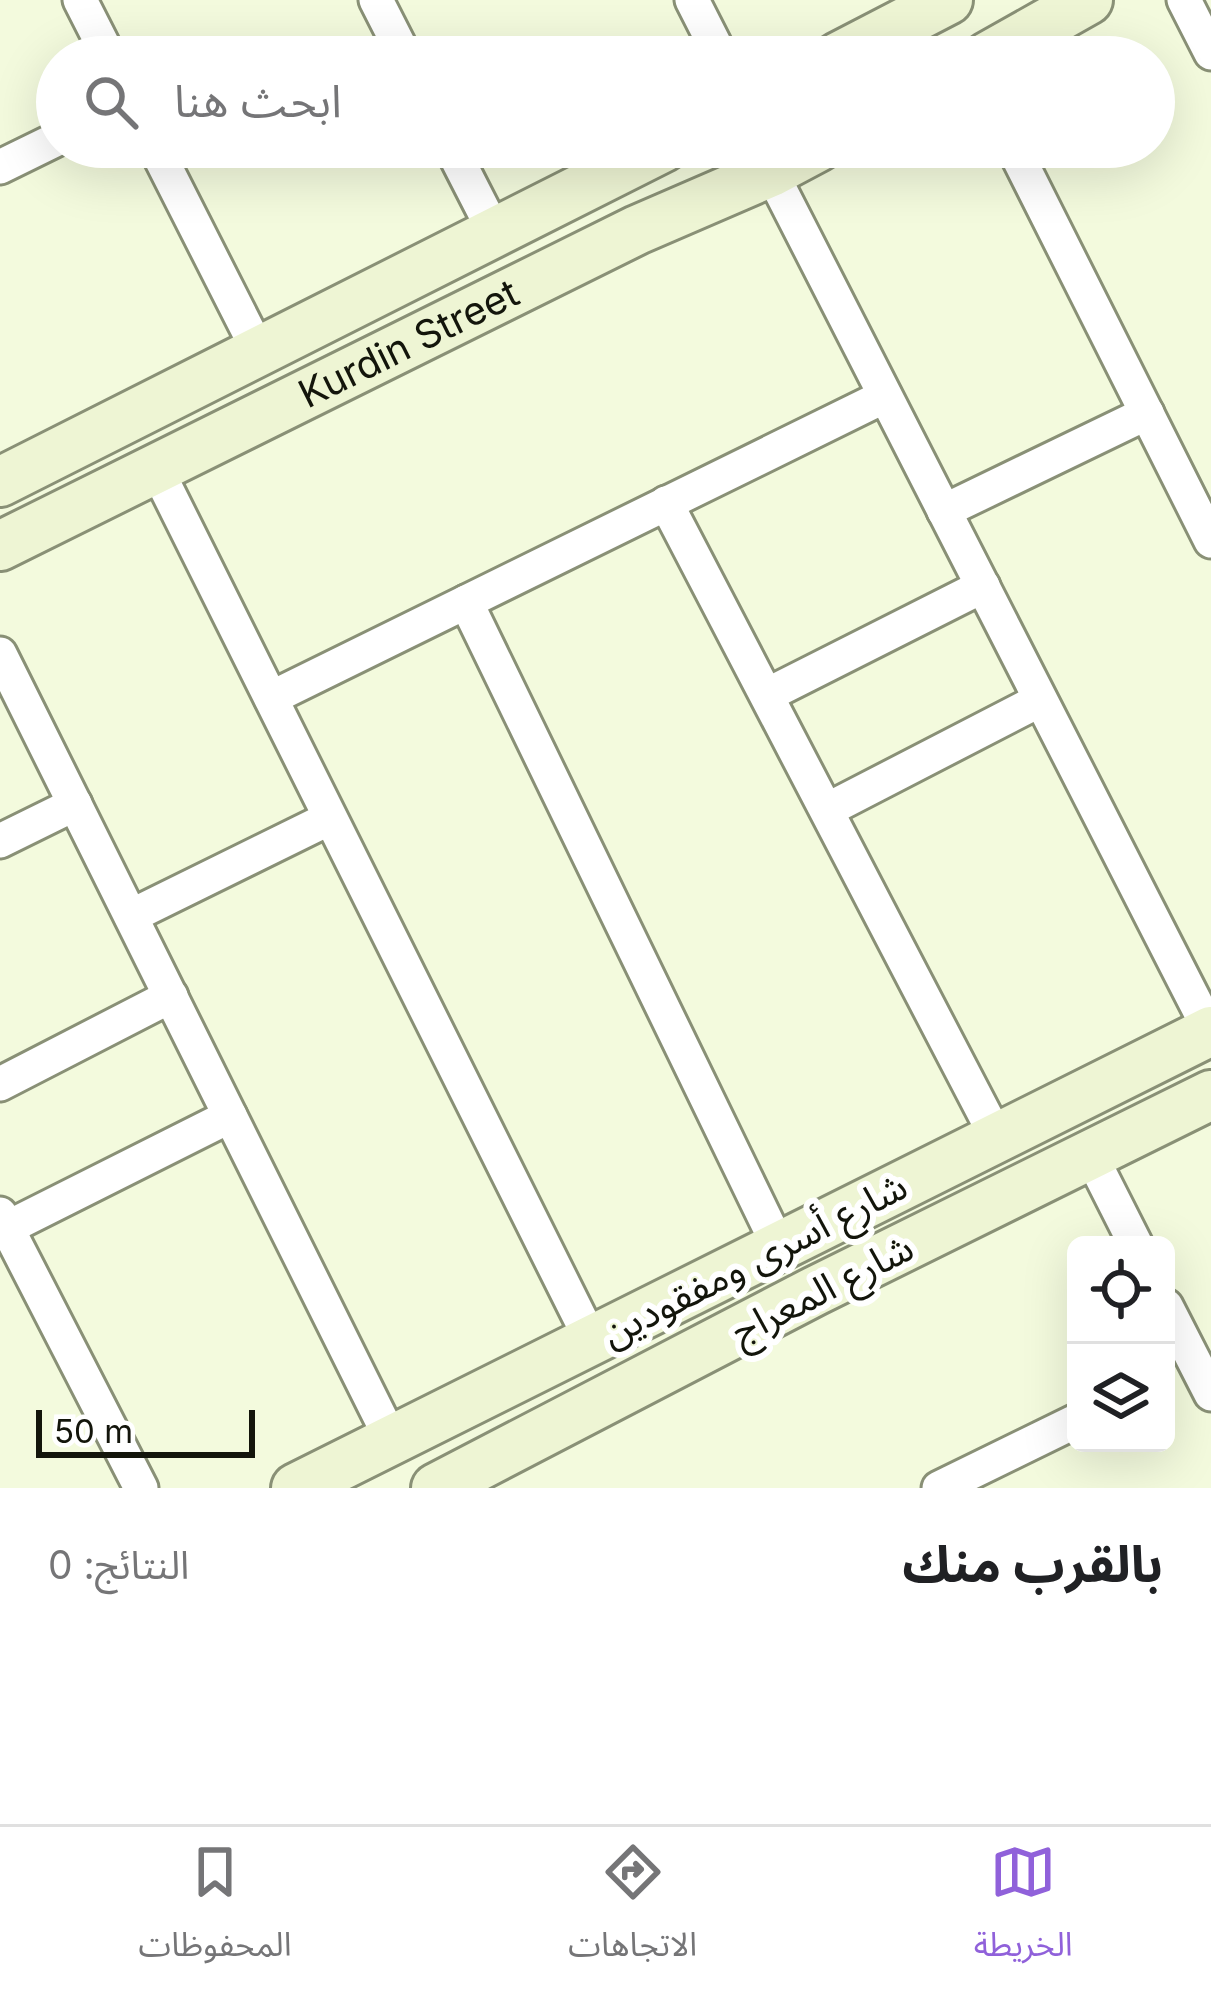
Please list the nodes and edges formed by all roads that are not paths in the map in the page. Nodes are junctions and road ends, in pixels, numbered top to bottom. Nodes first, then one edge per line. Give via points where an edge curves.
1 (80, 0) edge
2 (376, 0) edge
3 (692, 0) edge
4 (948, 0) edge
5 (1088, 0) edge
6 (1184, 0) edge
7 (98, 36) edge
8 (394, 36) edge
9 (710, 36) edge
10 (879, 36) edge
11 (1024, 36) edge
12 (1211, 53) edge
13 (36, 149) edge
14 (0, 166) edge
15 (166, 168) edge
16 (462, 168) edge
17 (624, 168) edge
18 (779, 168) edge
19 (1023, 168) edge
20 (771, 172) junction
21 (607, 177) junction
22 (637, 230) junction
23 (495, 233) junction
24 (259, 352) junction
25 (885, 396) junction
26 (1147, 413) junction
27 (156, 468) junction
28 (0, 482) edge
29 (666, 503) junction
30 (944, 511) junction
31 (1208, 527) edge
32 (0, 546) edge
33 (983, 586) junction
34 (466, 602) junction
35 (0, 654) edge
36 (767, 695) junction
37 (271, 698) junction
38 (1040, 700) junction
39 (74, 804) junction
40 (826, 810) junction
41 (330, 818) junction
42 (0, 842) edge
43 (131, 916) junction
44 (171, 996) junction
45 (1210, 1031) edge
46 (0, 1084) edge
47 (1211, 1095) edge
48 (230, 1116) junction
49 (997, 1138) junction
50 (1091, 1156) junction
51 (4, 1221) edge
52 (1131, 1236) edge
53 (779, 1247) junction
54 (1175, 1332) edge
55 (591, 1340) junction
56 (1191, 1379) edge
57 (1067, 1425) edge
58 (392, 1441) junction
59 (1001, 1457) junction
60 (141, 1488) edge
61 (296, 1488) edge
62 (436, 1488) edge
63 (939, 1488) edge
64 (1018, 1488) edge

1 - 7 street
2 - 8 street
3 - 9 street
4 - 10 main road
5 - 11 main road
6 - 12 street
13 - 14 street
15 - 24 street
16 - 23 street
17 - 21 main road, Kurdin Street
18 - 20 main road, Kurdin Street
19 - 26 street
20 - 22 main road, Kurdin Street
20 - 25 street
21 - 22 main road
21 - 23 main road, Kurdin Street
22 - 27 main road, Kurdin Street
23 - 24 main road, Kurdin Street
24 - 28 main road, Kurdin Street
25 - 29 street
25 - 30 street
26 - 30 street
26 - 31 street
27 - 32 main road, Kurdin Street
27 - 37 street
29 - 34 street
29 - 36 street
30 - 33 street
33 - 36 street
33 - 38 street
34 - 37 street
34 - 53 street
35 - 39 street
36 - 40 street
37 - 41 street
38 - 40 street
38 - 45 street
39 - 42 street
39 - 43 street
40 - 49 street
41 - 43 street
41 - 55 street
43 - 44 street
44 - 46 street
44 - 48 street
45 - 49 main road, شارع أسرى ومفقودين
47 - 50 main road, شارع المعراج
48 - 51 street
48 - 58 street
49 - 53 main road, شارع أسرى ومفقودين
50 - 52 street
50 - 62 main road, شارع المعراج
51 - 60 street
53 - 55 main road, شارع أسرى ومفقودين
54 - 56 street
55 - 58 main road, شارع أسرى ومفقودين
57 - 59 street
58 - 61 main road, شارع أسرى ومفقودين
59 - 63 street
59 - 64 street

